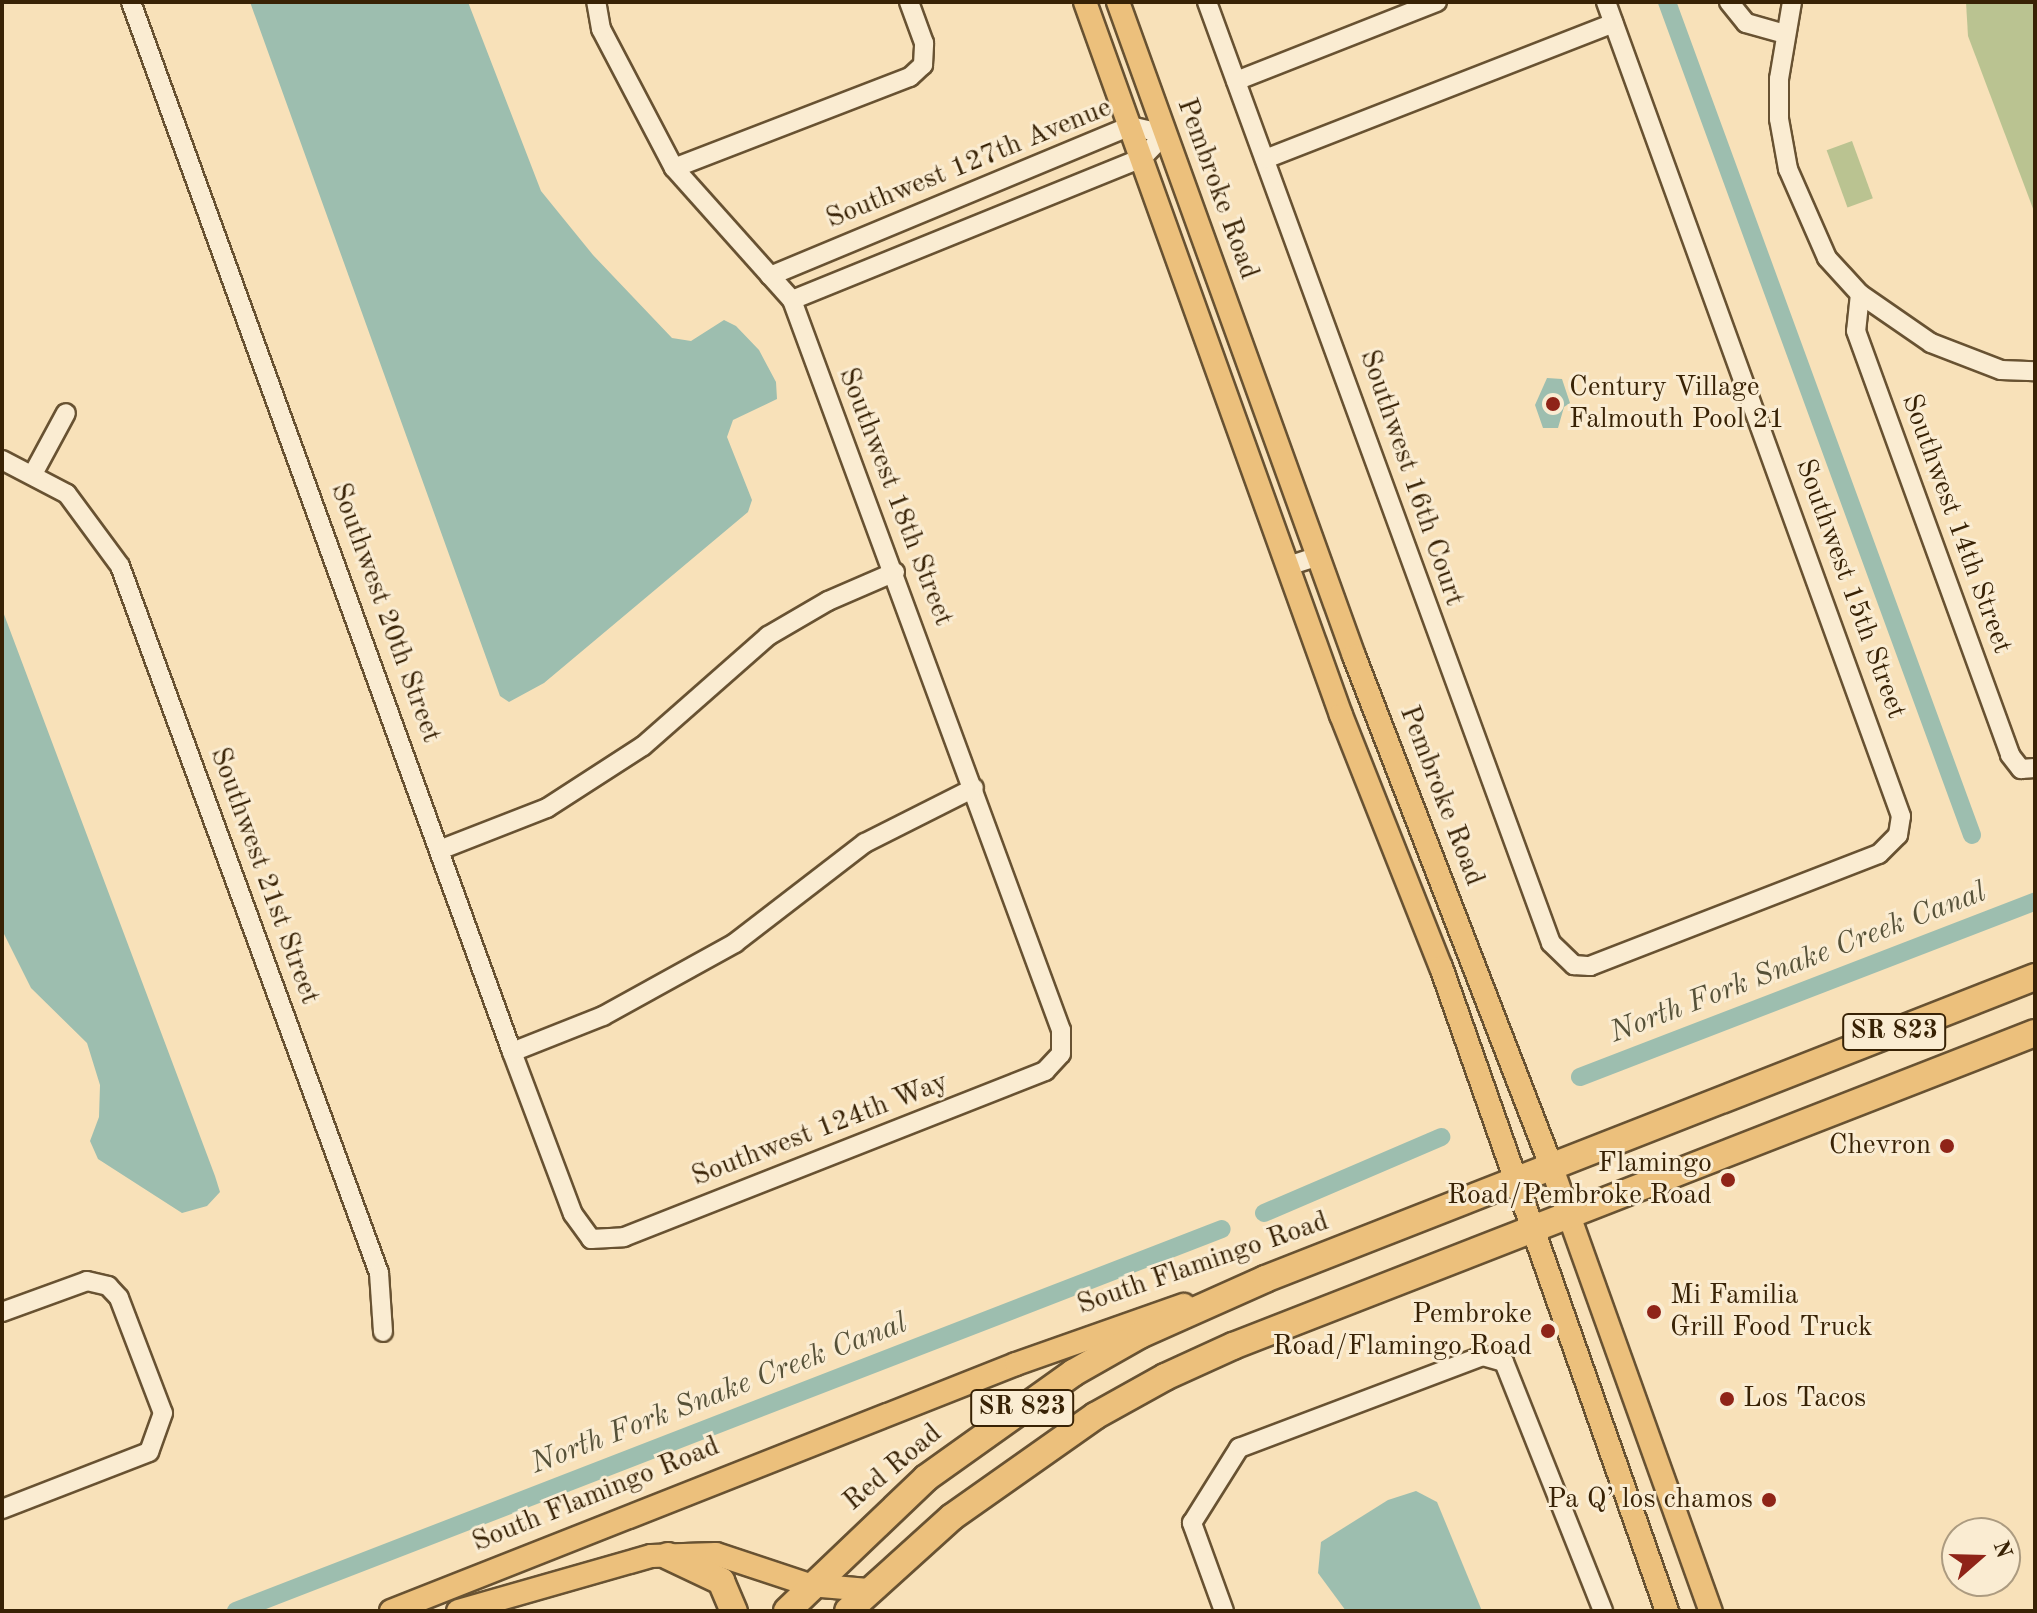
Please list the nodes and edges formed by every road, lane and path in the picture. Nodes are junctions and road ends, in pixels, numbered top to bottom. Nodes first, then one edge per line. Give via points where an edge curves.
1 (131, 2) edge
2 (596, 2) edge
3 (909, 2) edge
4 (1085, 2) edge
5 (1118, 2) edge
6 (1207, 2) edge
7 (1437, 2) edge
8 (1606, 2) edge
9 (1729, 2) edge
10 (1792, 2) edge
11 (1613, 23) junction
12 (1785, 34) junction
13 (1236, 81) junction
14 (1130, 126) junction
15 (1165, 134) junction
16 (1142, 158) junction
17 (1265, 159) junction
18 (674, 168) junction
19 (770, 276) junction
20 (1860, 294) junction
21 (792, 300) junction
22 (2035, 371) edge
23 (66, 413) dead end
24 (2, 460) edge
25 (33, 474) junction
26 (1318, 556) junction
27 (1288, 566) junction
28 (895, 572) junction
29 (2028, 768) edge
30 (974, 788) junction
31 (442, 849) junction
32 (1574, 965) joint
33 (2035, 977) edge
34 (2035, 1033) edge
35 (512, 1052) junction
36 (1061, 1054) joint
37 (1552, 1168) junction
38 (1515, 1183) junction
39 (1568, 1214) junction
40 (1532, 1228) junction
41 (591, 1239) joint
42 (1265, 1279) junction
43 (2, 1312) edge
44 (383, 1332) dead end
45 (2, 1509) edge
46 (668, 1556) junction
47 (810, 1585) junction
48 (868, 1590) junction
49 (391, 1611) edge
50 (458, 1611) edge
51 (734, 1611) edge
52 (787, 1611) edge
53 (848, 1611) edge
54 (1224, 1611) edge
55 (1603, 1611) edge
56 (1667, 1611) edge
57 (1711, 1611) edge

1 - 31 street, Southwest 20th Street
2 - 18 street, Southwest 18th Street via 601,29
3 - 18 street via 924,43 923,65 910,77
4 - 14 main road
5 - 15 main road, Pembroke Road
6 - 13 street, Southwest 16th Court
7 - 13 street
8 - 11 street, Southwest 15th Street
9 - 12 street via 1746,23
10 - 12 street
11 - 17 street
11 - 32 street, Southwest 15th Street via 1899,805 1898,835 1891,846 1854,864 1616,958
12 - 20 street via 1779,119 1788,169 1821,247
13 - 17 street, Southwest 16th Court
14 - 15 street, Southwest 127th Avenue
14 - 16 main road
14 - 19 street, Southwest 127th Avenue
15 - 16 street
15 - 26 main road, Pembroke Road
16 - 21 street
16 - 27 main road
17 - 32 street, Southwest 16th Court via 1551,943
18 - 19 street, Southwest 18th Street
19 - 21 street, Southwest 18th Street
20 - 22 street via 1931,343 2001,370
20 - 29 street, Southwest 14th Street via 1855,320 1860,341 2010,755
21 - 28 street, Southwest 18th Street
23 - 25 street
24 - 25 street, Southwest 21st Street
25 - 44 street, Southwest 21st Street via 67,494 120,566 379,1273
26 - 27 street
26 - 37 main road, Pembroke Road
27 - 38 main road via 1441,967
28 - 30 street, Southwest 18th Street
28 - 31 street via 828,601 768,636 643,746 547,808
30 - 35 street via 865,843 735,943 603,1016
30 - 36 street, Southwest 18th Street via 1061,1030
31 - 35 street, Southwest 20th Street
33 - 37 highway, South Flamingo Road / SR 823
34 - 39 highway, SR 823
35 - 41 street, Southwest 20th Street via 573,1214
36 - 41 street, Southwest 124th Way via 1045,1071 624,1237
37 - 38 highway, South Flamingo Road / SR 823
37 - 39 main road, Pembroke Road
38 - 40 main road
38 - 42 highway, South Flamingo Road / SR 823
39 - 40 highway, SR 823
39 - 57 main road, Pembroke Road
40 - 48 highway, SR 823 via 1233,1346 1095,1416 952,1517
40 - 56 main road
42 - 47 highway, Red Road / SR 823 via 1140,1335 1073,1373 926,1478
42 - 49 main road, South Flamingo Road via 1001,1369
43 - 45 street via 87,1281 108,1286 119,1298 163,1413 149,1452
46 - 47 main road, South Flamingo Road via 716,1554
46 - 50 main road, South Flamingo Road via 546,1583
46 - 51 highway via 700,1566 721,1581
47 - 48 main road, South Flamingo Road
47 - 52 highway, Red Road / SR 823
48 - 53 highway, SR 823
54 - 55 street via 1192,1523 1239,1448 1483,1356 1504,1362

